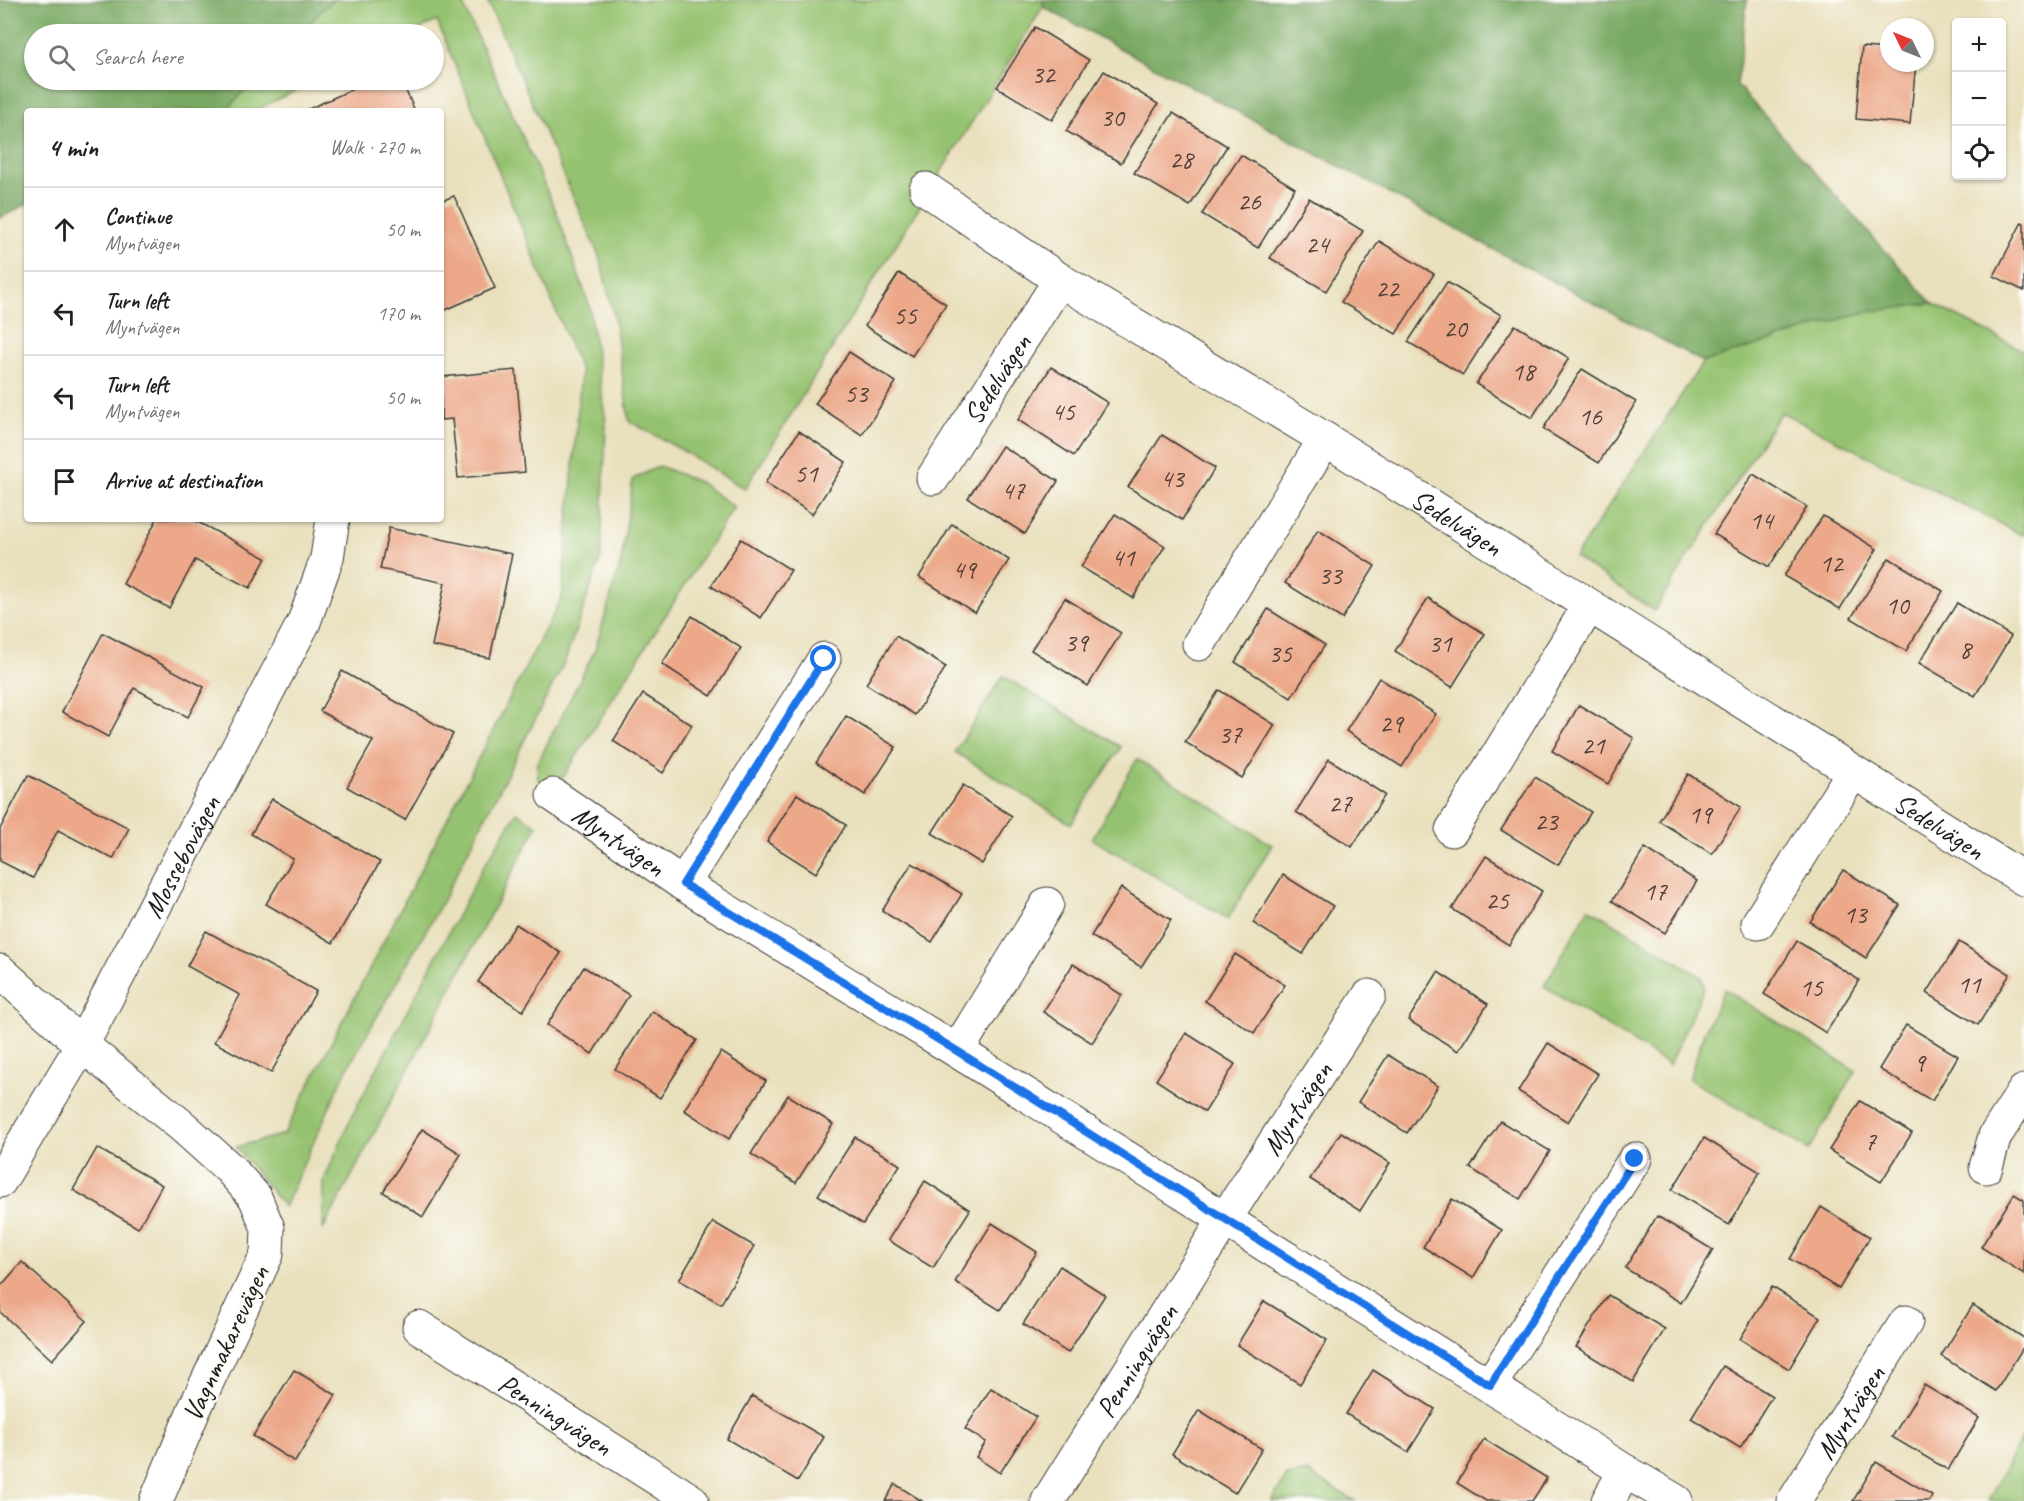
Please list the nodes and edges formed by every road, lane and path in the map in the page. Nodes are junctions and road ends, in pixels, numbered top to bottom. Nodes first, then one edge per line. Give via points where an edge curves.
1 (926, 189) dead end
2 (1060, 280) junction
3 (1325, 439) junction
4 (933, 478) dead end
5 (333, 522) edge
6 (1589, 606) junction
7 (1199, 644) dead end
8 (824, 659) dead end
9 (1854, 772) junction
10 (553, 795) dead end
11 (1452, 830) dead end
12 (2024, 879) edge
13 (683, 884) junction
14 (1047, 904) dead end
15 (1758, 922) dead end
16 (0, 971) edge
17 (1370, 996) dead end
18 (82, 1045) junction
19 (957, 1051) junction
20 (2024, 1091) edge
21 (1635, 1159) dead end
22 (1986, 1167) dead end
23 (0, 1182) edge
24 (1225, 1220) junction
25 (1906, 1322) dead end
26 (419, 1328) dead end
27 (1490, 1385) junction
28 (1625, 1471) junction
29 (156, 1501) edge
30 (692, 1501) edge
31 (1048, 1501) edge
32 (1608, 1501) edge
33 (1676, 1501) edge
34 (1794, 1501) edge

1 - 2 street, Sedelvägen
2 - 3 street, Sedelvägen
2 - 4 street, Sedelvägen
3 - 6 street, Sedelvägen
3 - 7 street
5 - 18 street, Mossebovägen via 327,558 304,622
6 - 9 street, Sedelvägen
6 - 11 street
8 - 13 street, Myntvägen
9 - 12 street, Sedelvägen
9 - 15 street
10 - 13 street, Myntvägen
13 - 19 street, Myntvägen
14 - 19 street
16 - 18 street, Vagnmakarevägen
17 - 24 street, Myntvägen
18 - 23 street, Mossebovägen
18 - 29 street, Vagnmakarevägen via 230,1169 255,1197 268,1228 267,1254
19 - 24 street, Myntvägen
20 - 22 street via 1995,1136
21 - 27 street
24 - 27 street, Myntvägen
24 - 31 street, Penningvägen
25 - 34 street, Myntvägen
26 - 30 street, Penningvägen
27 - 28 street, Myntvägen
28 - 32 street
28 - 33 street, Myntvägen

